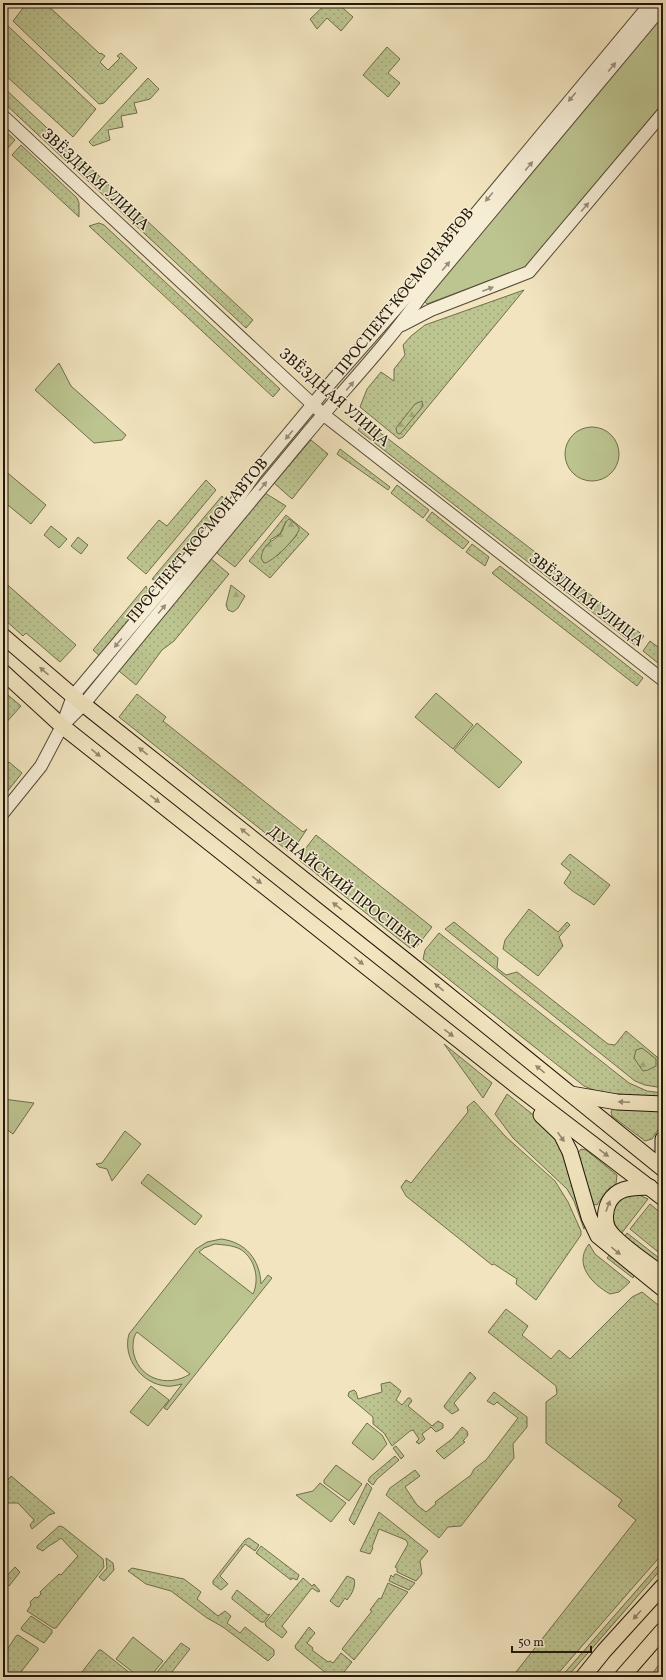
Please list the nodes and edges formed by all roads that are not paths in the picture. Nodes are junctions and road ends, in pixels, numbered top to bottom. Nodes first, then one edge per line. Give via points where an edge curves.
1 (651, 3) edge
2 (663, 6) edge
3 (663, 113) edge
4 (3, 116) edge
5 (401, 325) junction
6 (314, 405) junction
7 (324, 415) junction
8 (3, 636) edge
9 (3, 672) edge
10 (663, 680) edge
11 (79, 700) junction
12 (62, 726) junction
13 (3, 813) edge
14 (518, 1087) junction
15 (570, 1094) junction
16 (663, 1104) edge
17 (663, 1139) edge
18 (663, 1157) edge
19 (663, 1169) edge
20 (650, 1187) junction
21 (663, 1198) edge
22 (663, 1275) edge
23 (663, 1289) edge
24 (663, 1586) edge
25 (663, 1630) edge
26 (640, 1655) junction
27 (583, 1677) edge
28 (622, 1677) edge
29 (634, 1677) edge

1 -> 6 street, ПРОСПЕКТ КОСМОНАВТОВ
5 -> 2 street, ПРОСПЕКТ КОСМОНАВТОВ via 421,296
5 -> 3 street via 431,310 529,272
4 - 6 street, ЗВЁЗДНАЯ УЛИЦА
7 -> 5 street, ПРОСПЕКТ КОСМОНАВТОВ
6 - 7 street, ЗВЁЗДНАЯ УЛИЦА
6 -> 11 street, ПРОСПЕКТ КОСМОНАВТОВ via 255,474 235,503
7 - 10 street, ЗВЁЗДНАЯ УЛИЦА
11 -> 7 street, ПРОСПЕКТ КОСМОНАВТОВ
11 -> 8 main road, ДУНАЙСКИЙ ПРОСПЕКТ
9 - 12 main road
11 - 12 street, ПРОСПЕКТ КОСМОНАВТОВ
15 -> 11 main road, ДУНАЙСКИЙ ПРОСПЕКТ
12 - 13 street, ПРОСПЕКТ КОСМОНАВТОВ via 41,766
12 -> 14 main road
14 -> 20 main road
14 -> 23 main road via 531,1107 561,1134 566,1143 589,1217 598,1236
16 -> 15 main road via 617,1102
15 - 19 main road, ДУНАЙСКИЙ ПРОСПЕКТ
17 - 18 main road
20 - 21 main road
22 -> 20 main road via 619,1240 608,1228 606,1220 608,1205 617,1193 629,1188
24 -> 27 main road
25 - 26 main road
26 - 28 main road
26 - 29 street

